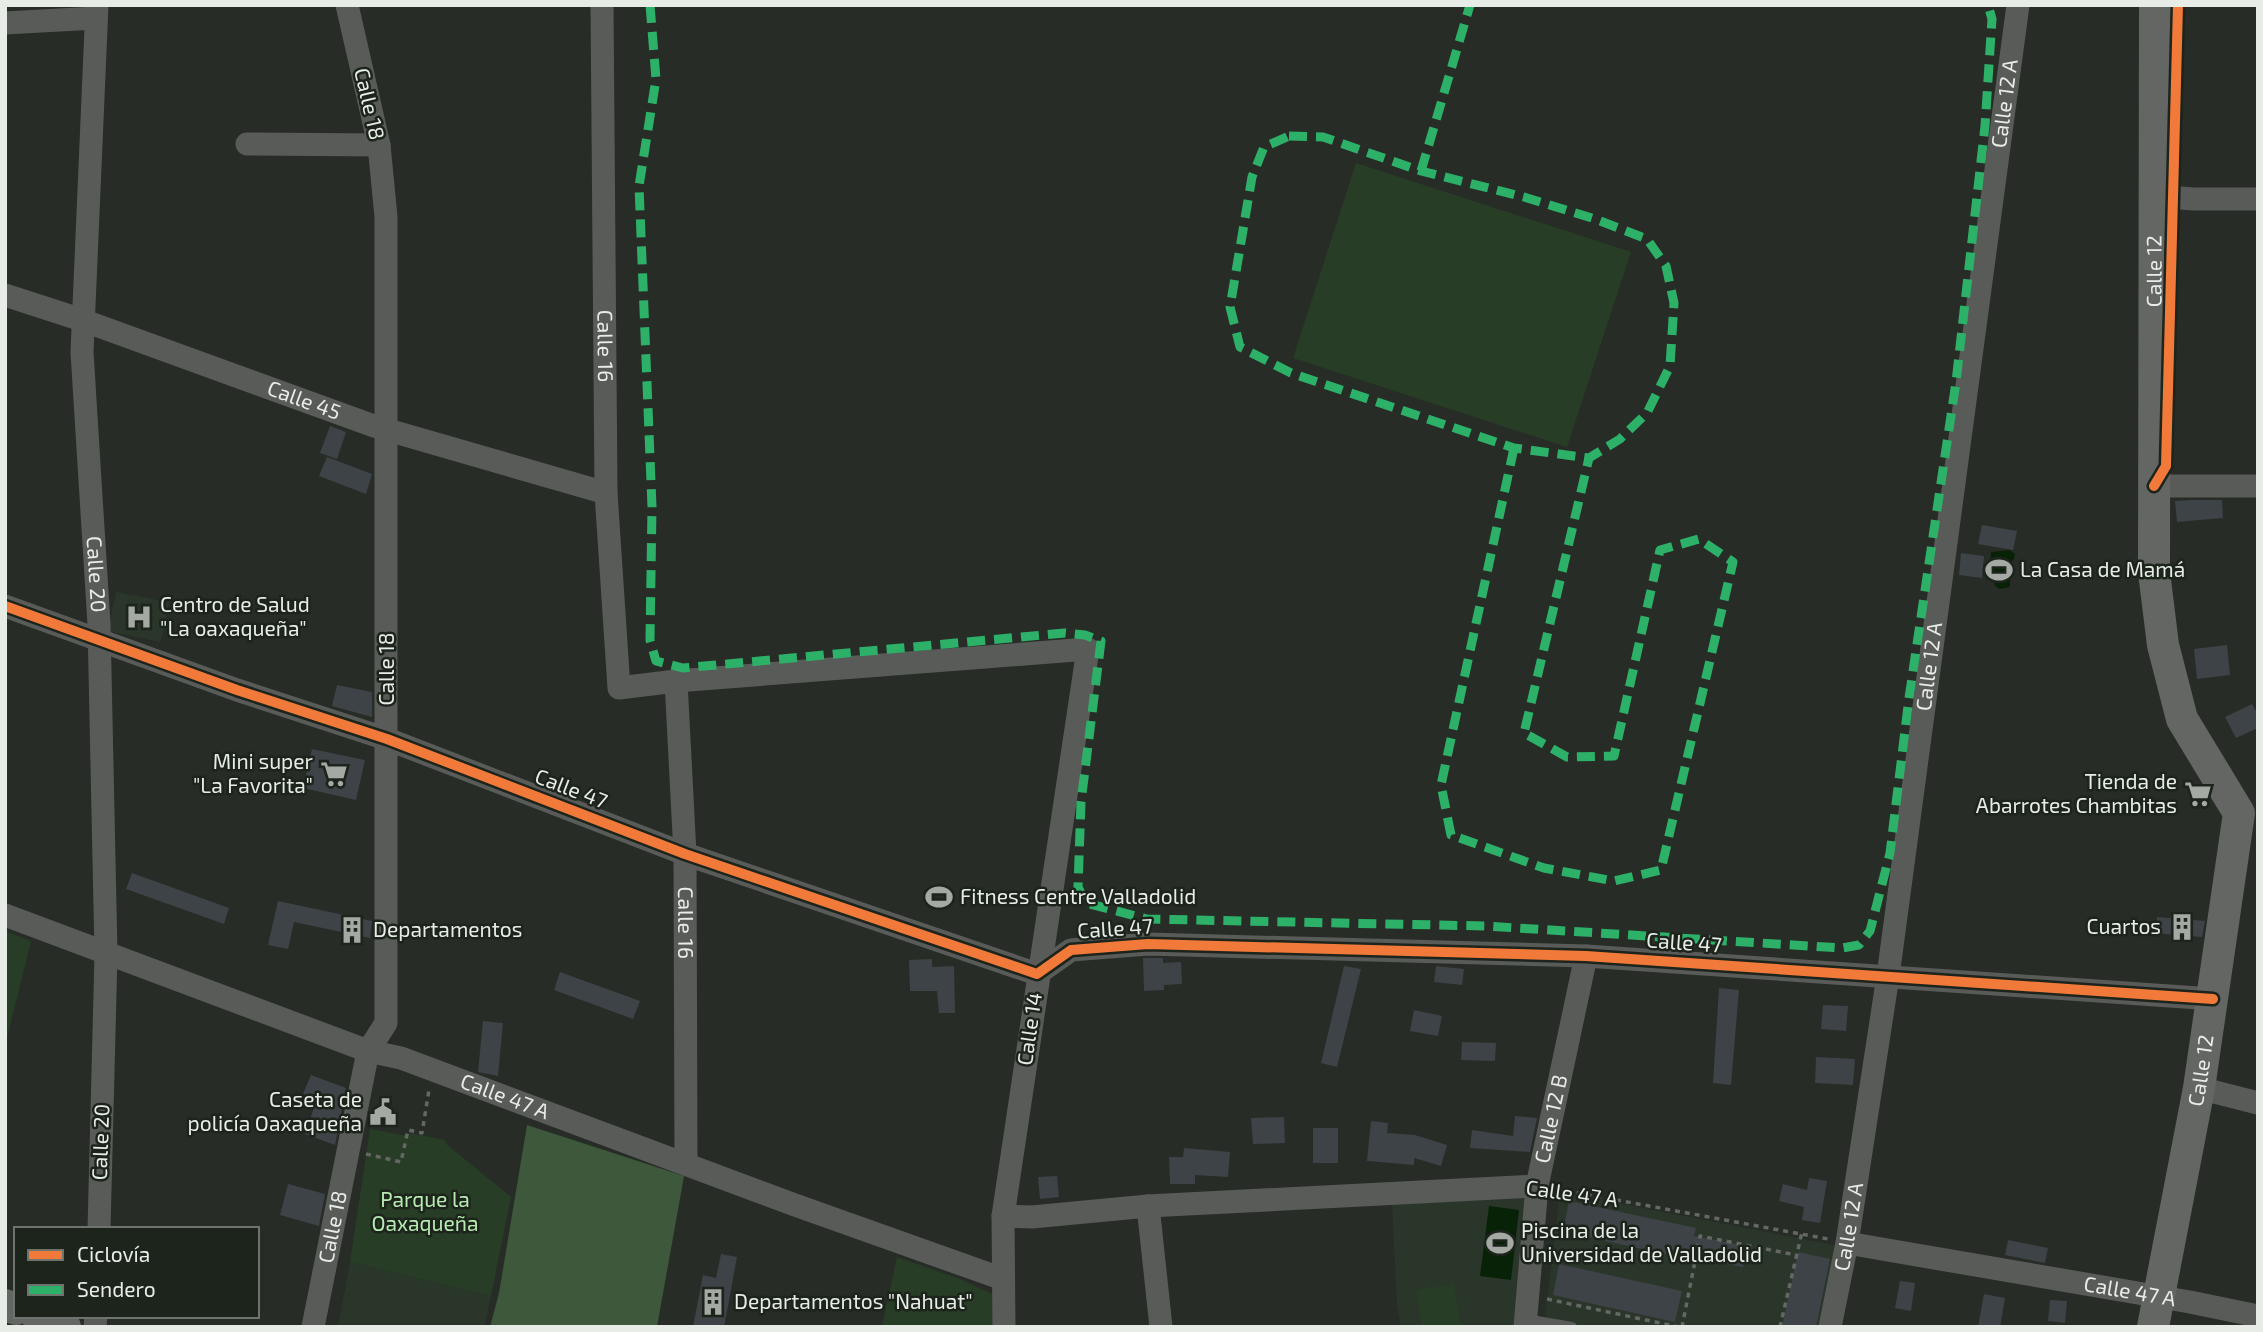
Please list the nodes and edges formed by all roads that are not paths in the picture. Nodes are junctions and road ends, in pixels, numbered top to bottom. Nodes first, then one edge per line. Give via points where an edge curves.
1 (347, 5) edge
2 (602, 5) edge
3 (2018, 5) edge
4 (2155, 5) edge
5 (97, 12) edge
6 (5, 23) edge
7 (247, 144) dead end
8 (379, 145) junction
9 (2156, 196) junction
10 (2258, 199) edge
11 (5, 295) edge
12 (82, 320) junction
13 (385, 430) junction
14 (2154, 486) junction
15 (2258, 486) edge
16 (606, 493) junction
17 (5, 606) edge
18 (99, 640) junction
19 (676, 681) junction
20 (387, 738) junction
21 (2248, 820) edge
22 (684, 854) junction
23 (5, 915) edge
24 (106, 954) junction
25 (1586, 956) junction
26 (1039, 963) junction
27 (1888, 976) junction
28 (2213, 999) junction
29 (368, 1051) junction
30 (2199, 1088) junction
31 (2258, 1103) edge
32 (686, 1164) junction
33 (1537, 1185) junction
34 (1149, 1206) junction
35 (1003, 1216) junction
36 (99, 1227) edge
37 (1847, 1243) junction
38 (1003, 1279) junction
39 (2155, 1312) edge
40 (2258, 1316) edge
41 (42, 1318) edge
42 (1525, 1323) edge
43 (65, 1327) edge
44 (313, 1327) edge
45 (1004, 1327) edge
46 (1161, 1327) edge
47 (1572, 1327) edge
48 (1830, 1327) edge

1 - 8 street, Calle 18
2 - 16 street, Calle 16
3 - 27 street, Calle 12 A
4 - 9 street, Calle 12
5 - 6 street
5 - 12 street, Calle 20
7 - 8 street
8 - 13 street, Calle 18 via 386,217
9 - 10 street
9 - 14 street, Calle 12
11 - 12 street, Calle 45
12 - 13 street, Calle 45
12 - 18 street, Calle 20
13 - 16 street, Calle 45
13 - 20 street, Calle 18
14 - 15 street
14 - 21 street, Calle 12 via 2154,572 2163,645 2182,719
16 - 19 street, Calle 16 via 619,688
17 - 18 street, Calle 47
18 - 20 street, Calle 47
18 - 24 street, Calle 20
19 - 22 street, Calle 16
19 - 26 street, Calle 14 via 1087,649
20 - 22 street, Calle 47
20 - 29 street, Calle 18 via 386,1023
21 - 28 street, Calle 12
22 - 26 street, Calle 47
22 - 32 street, Calle 16
23 - 24 street, Calle 47 A
24 - 29 street, Calle 47 A
24 - 36 street, Calle 20
25 - 26 street, Calle 47 via 1148,944 1072,950
25 - 27 street, Calle 47
25 - 33 street, Calle 12 B
26 - 35 street, Calle 14
27 - 28 street, Calle 47
27 - 37 street, Calle 12 A
28 - 30 street, Calle 12
29 - 32 street, Calle 47 A via 401,1058
29 - 44 street, Calle 18
30 - 31 street
30 - 39 street, Calle 12
32 - 38 street, Calle 47 A
33 - 34 street, Calle 47 A
33 - 42 street, Calle 12 B
34 - 35 street, Calle 47 A
34 - 46 street
35 - 38 street, Calle 14
37 - 39 street, Calle 47 A
37 - 48 street, Calle 12 A
38 - 45 street, Calle 14
39 - 40 street, Calle 47 A via 2190,1302
41 - 43 street
42 - 47 lane

